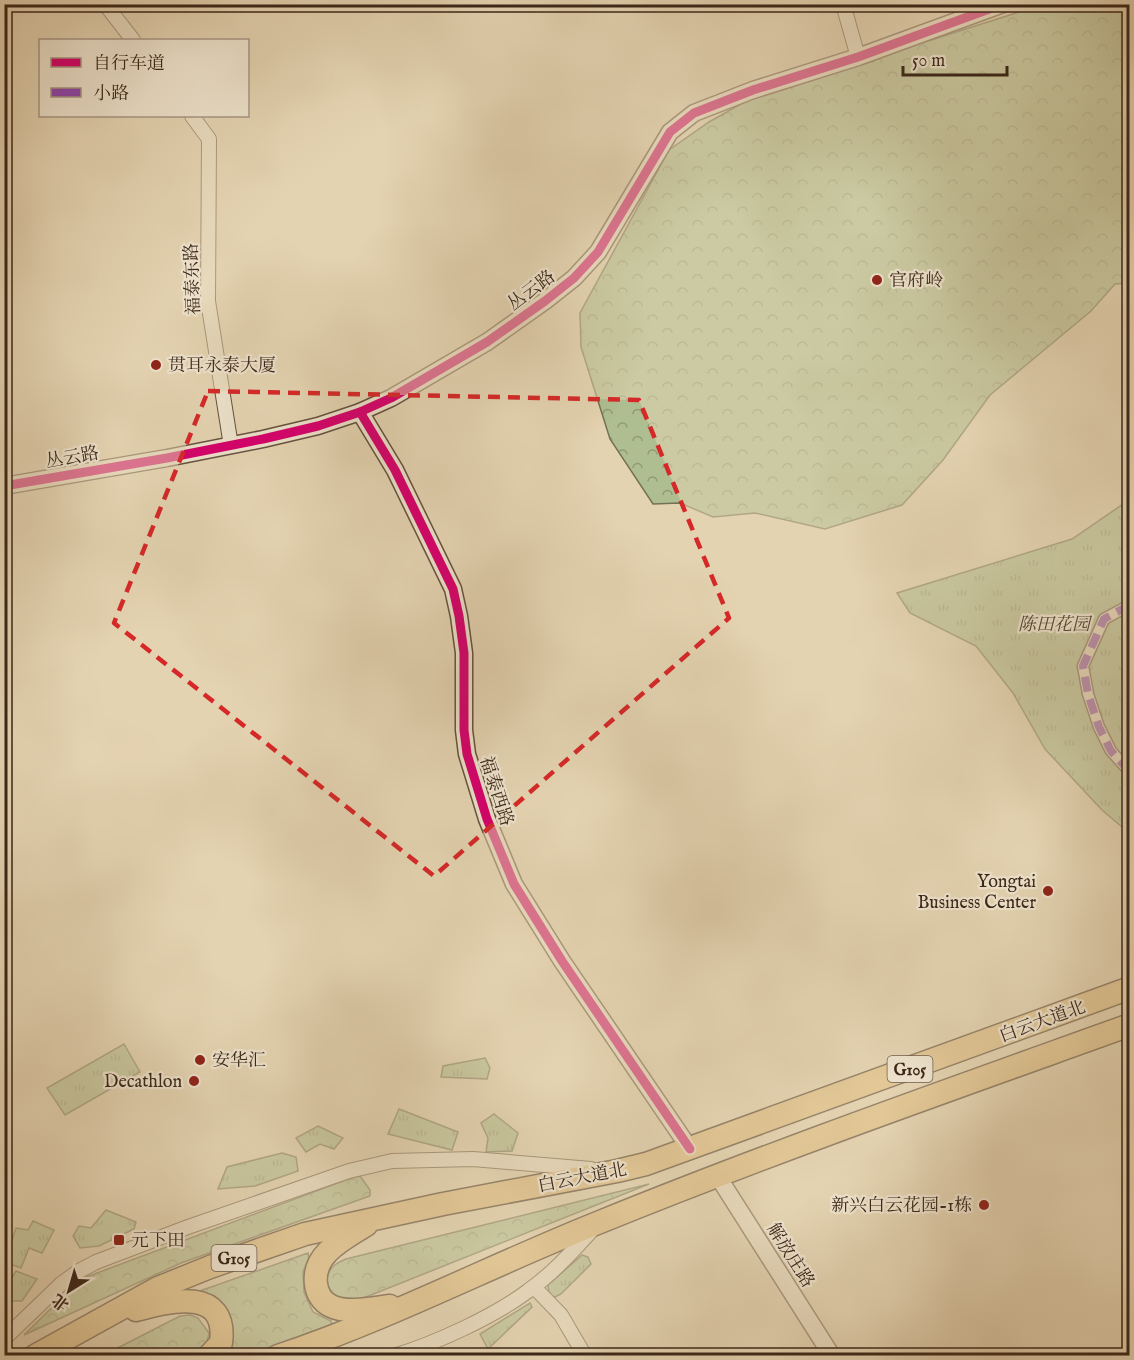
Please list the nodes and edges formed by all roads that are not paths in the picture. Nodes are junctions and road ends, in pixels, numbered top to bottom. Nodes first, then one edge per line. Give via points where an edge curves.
1 (105, 4) edge
2 (843, 4) edge
3 (1003, 4) edge
4 (132, 39) edge
5 (858, 57) junction
6 (193, 117) edge
7 (360, 412) junction
8 (231, 446) junction
9 (4, 486) edge
10 (1130, 605) edge
11 (1130, 771) edge
12 (1130, 988) edge
13 (1130, 1025) edge
14 (690, 1149) junction
15 (617, 1171) junction
16 (717, 1175) junction
17 (380, 1217) junction
18 (597, 1223) junction
19 (534, 1287) junction
20 (414, 1304) junction
21 (96, 1322) junction
22 (4, 1339) edge
23 (35, 1356) edge
24 (209, 1356) edge
25 (278, 1356) edge
26 (394, 1356) edge
27 (585, 1356) edge
28 (832, 1356) edge

1 - 4 street
2 - 5 street
3 - 5 street, 丛云路
5 - 7 street, 丛云路 via 694,113 670,132 598,252 574,278 487,342
6 - 8 street, 福泰东路 via 209,139 208,301
7 - 8 street, 丛云路
7 - 14 street, 福泰西路 via 395,470 453,589 464,653 467,754 487,819 514,884
8 - 9 street, 丛云路
10 - 11 street via 1104,619 1083,666 1098,727 1111,751
12 - 14 highway, 白云大道北 / G105
13 - 16 highway, 白云大道北 / G105
14 - 15 highway, 白云大道北 / G105
15 - 17 highway, 白云大道北 / G105
15 - 22 street via 473,1159 392,1161 348,1171 188,1227 79,1271
16 - 18 highway, 白云大道北 / G105
16 - 28 street, 解放庄路
17 - 20 highway via 345,1238 318,1263 317,1291 323,1300 341,1309
17 - 21 highway, 白云大道北 / G105 via 305,1233 238,1256 158,1288
18 - 19 street via 566,1259
18 - 20 highway, 白云大道北 / G105
19 - 26 street via 464,1327
19 - 27 street via 561,1315
20 - 25 highway, 白云大道北 / G105
21 - 23 highway, 白云大道北 / G105
21 - 24 highway via 157,1304 197,1302 219,1317 222,1325 221,1343

